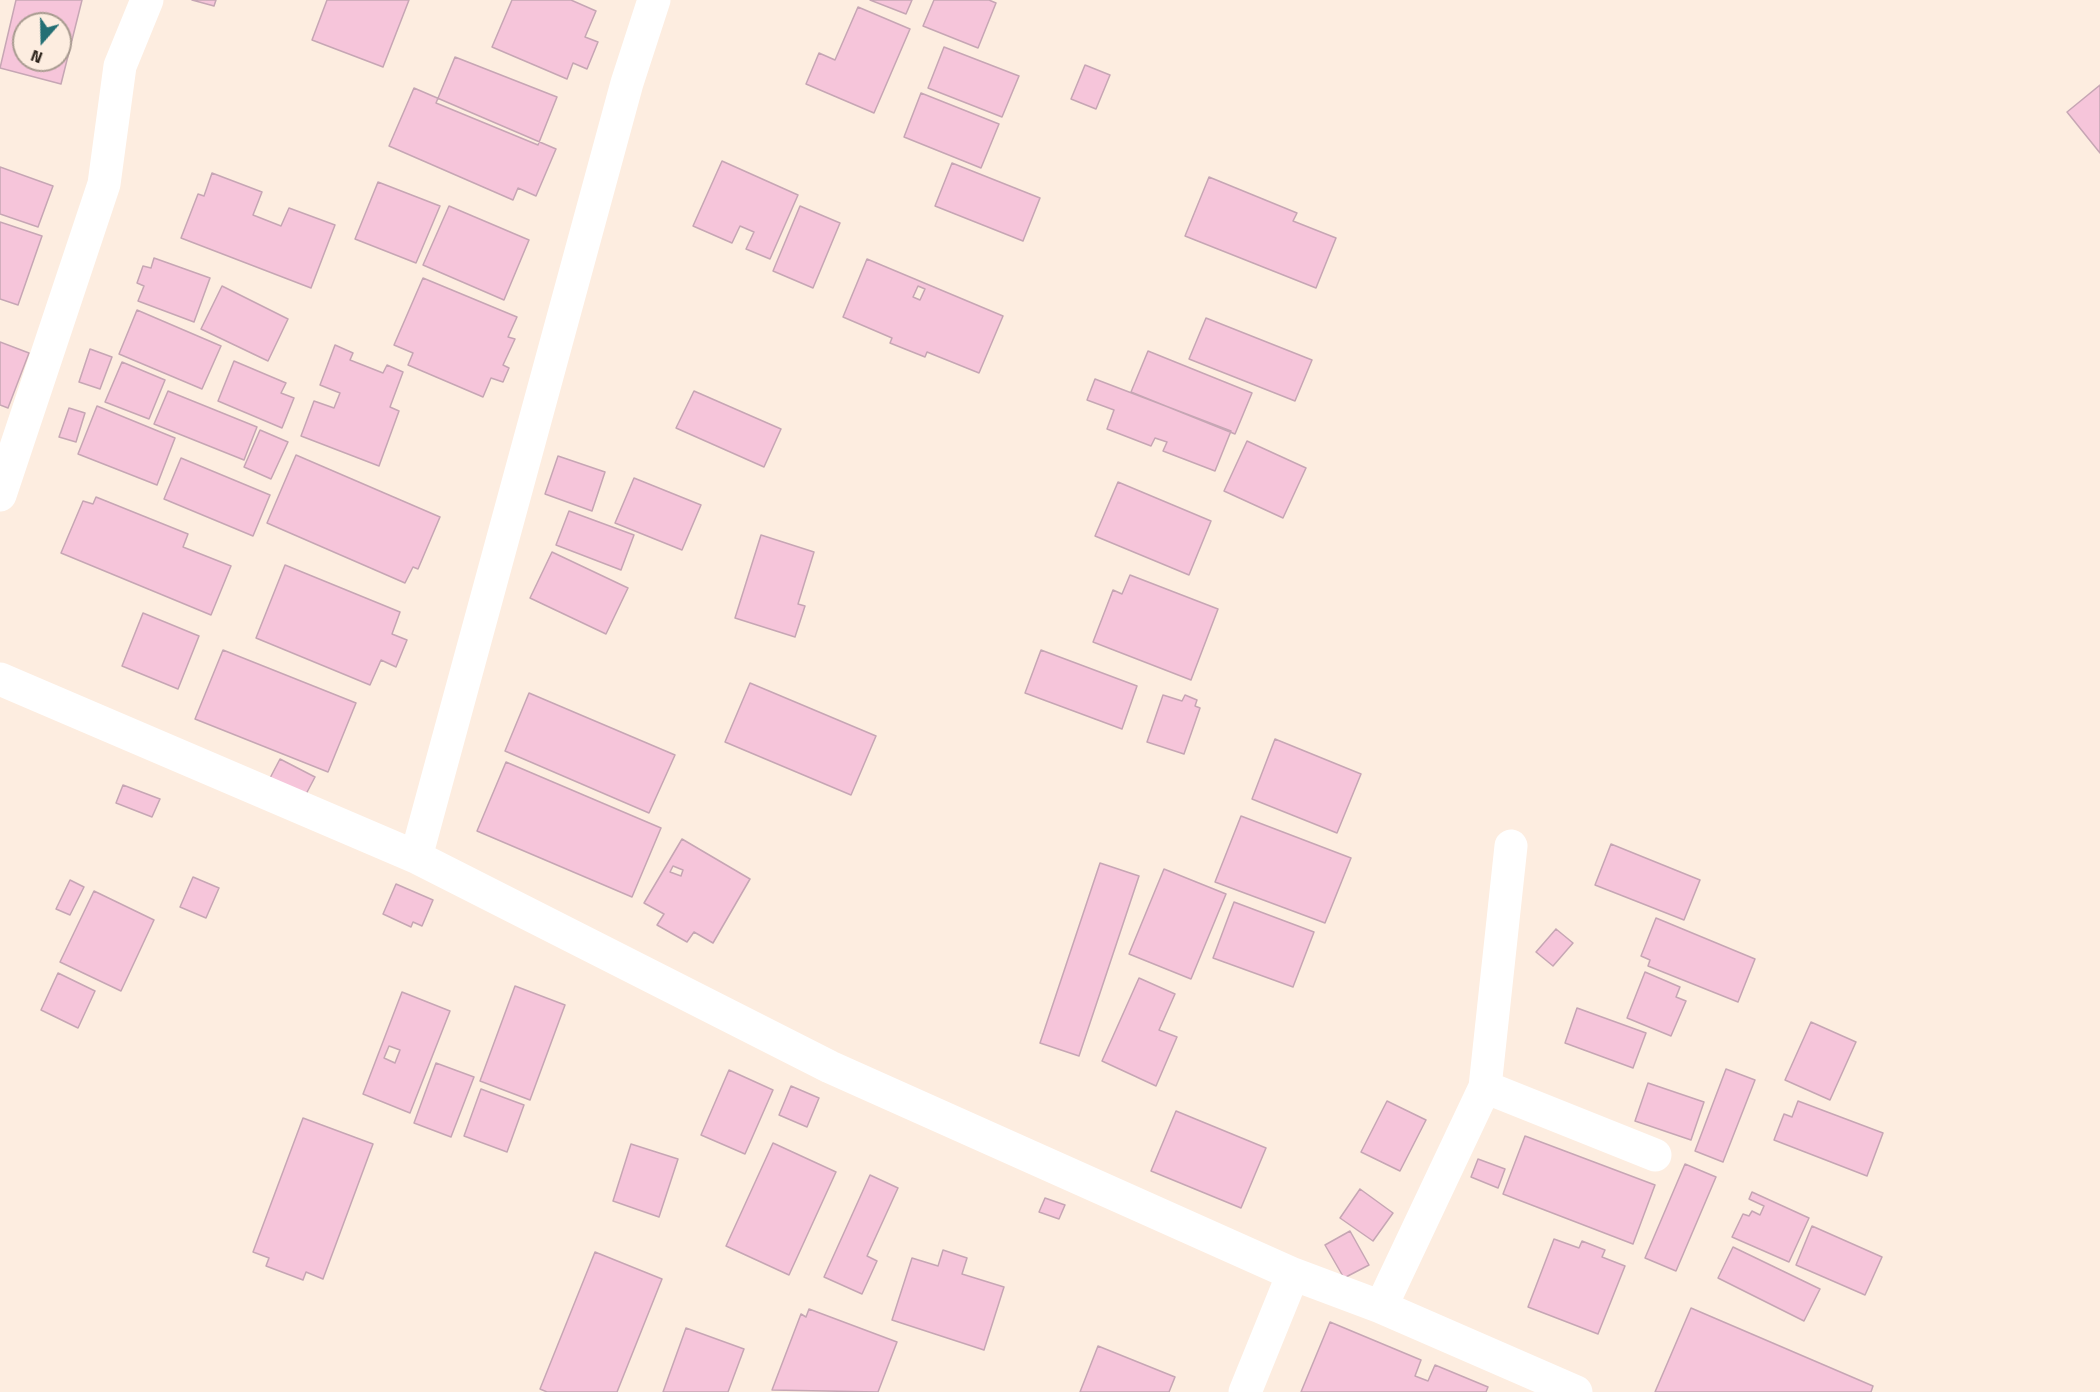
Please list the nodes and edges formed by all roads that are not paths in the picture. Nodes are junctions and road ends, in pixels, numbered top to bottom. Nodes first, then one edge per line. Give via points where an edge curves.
1 (147, 0) edge
2 (654, 0) edge
3 (0, 495) edge
4 (0, 678) edge
5 (1511, 846) dead end
6 (416, 857) junction
7 (1485, 1087) junction
8 (1655, 1155) dead end
9 (1293, 1274) junction
10 (1381, 1307) junction
11 (1245, 1392) edge
12 (1576, 1392) edge

1 - 3 street via 120,66 104,184
2 - 6 street via 627,83
4 - 6 street
5 - 7 street
6 - 9 street via 830,1067
7 - 8 street
7 - 10 street
9 - 10 street
9 - 11 street
10 - 12 street

